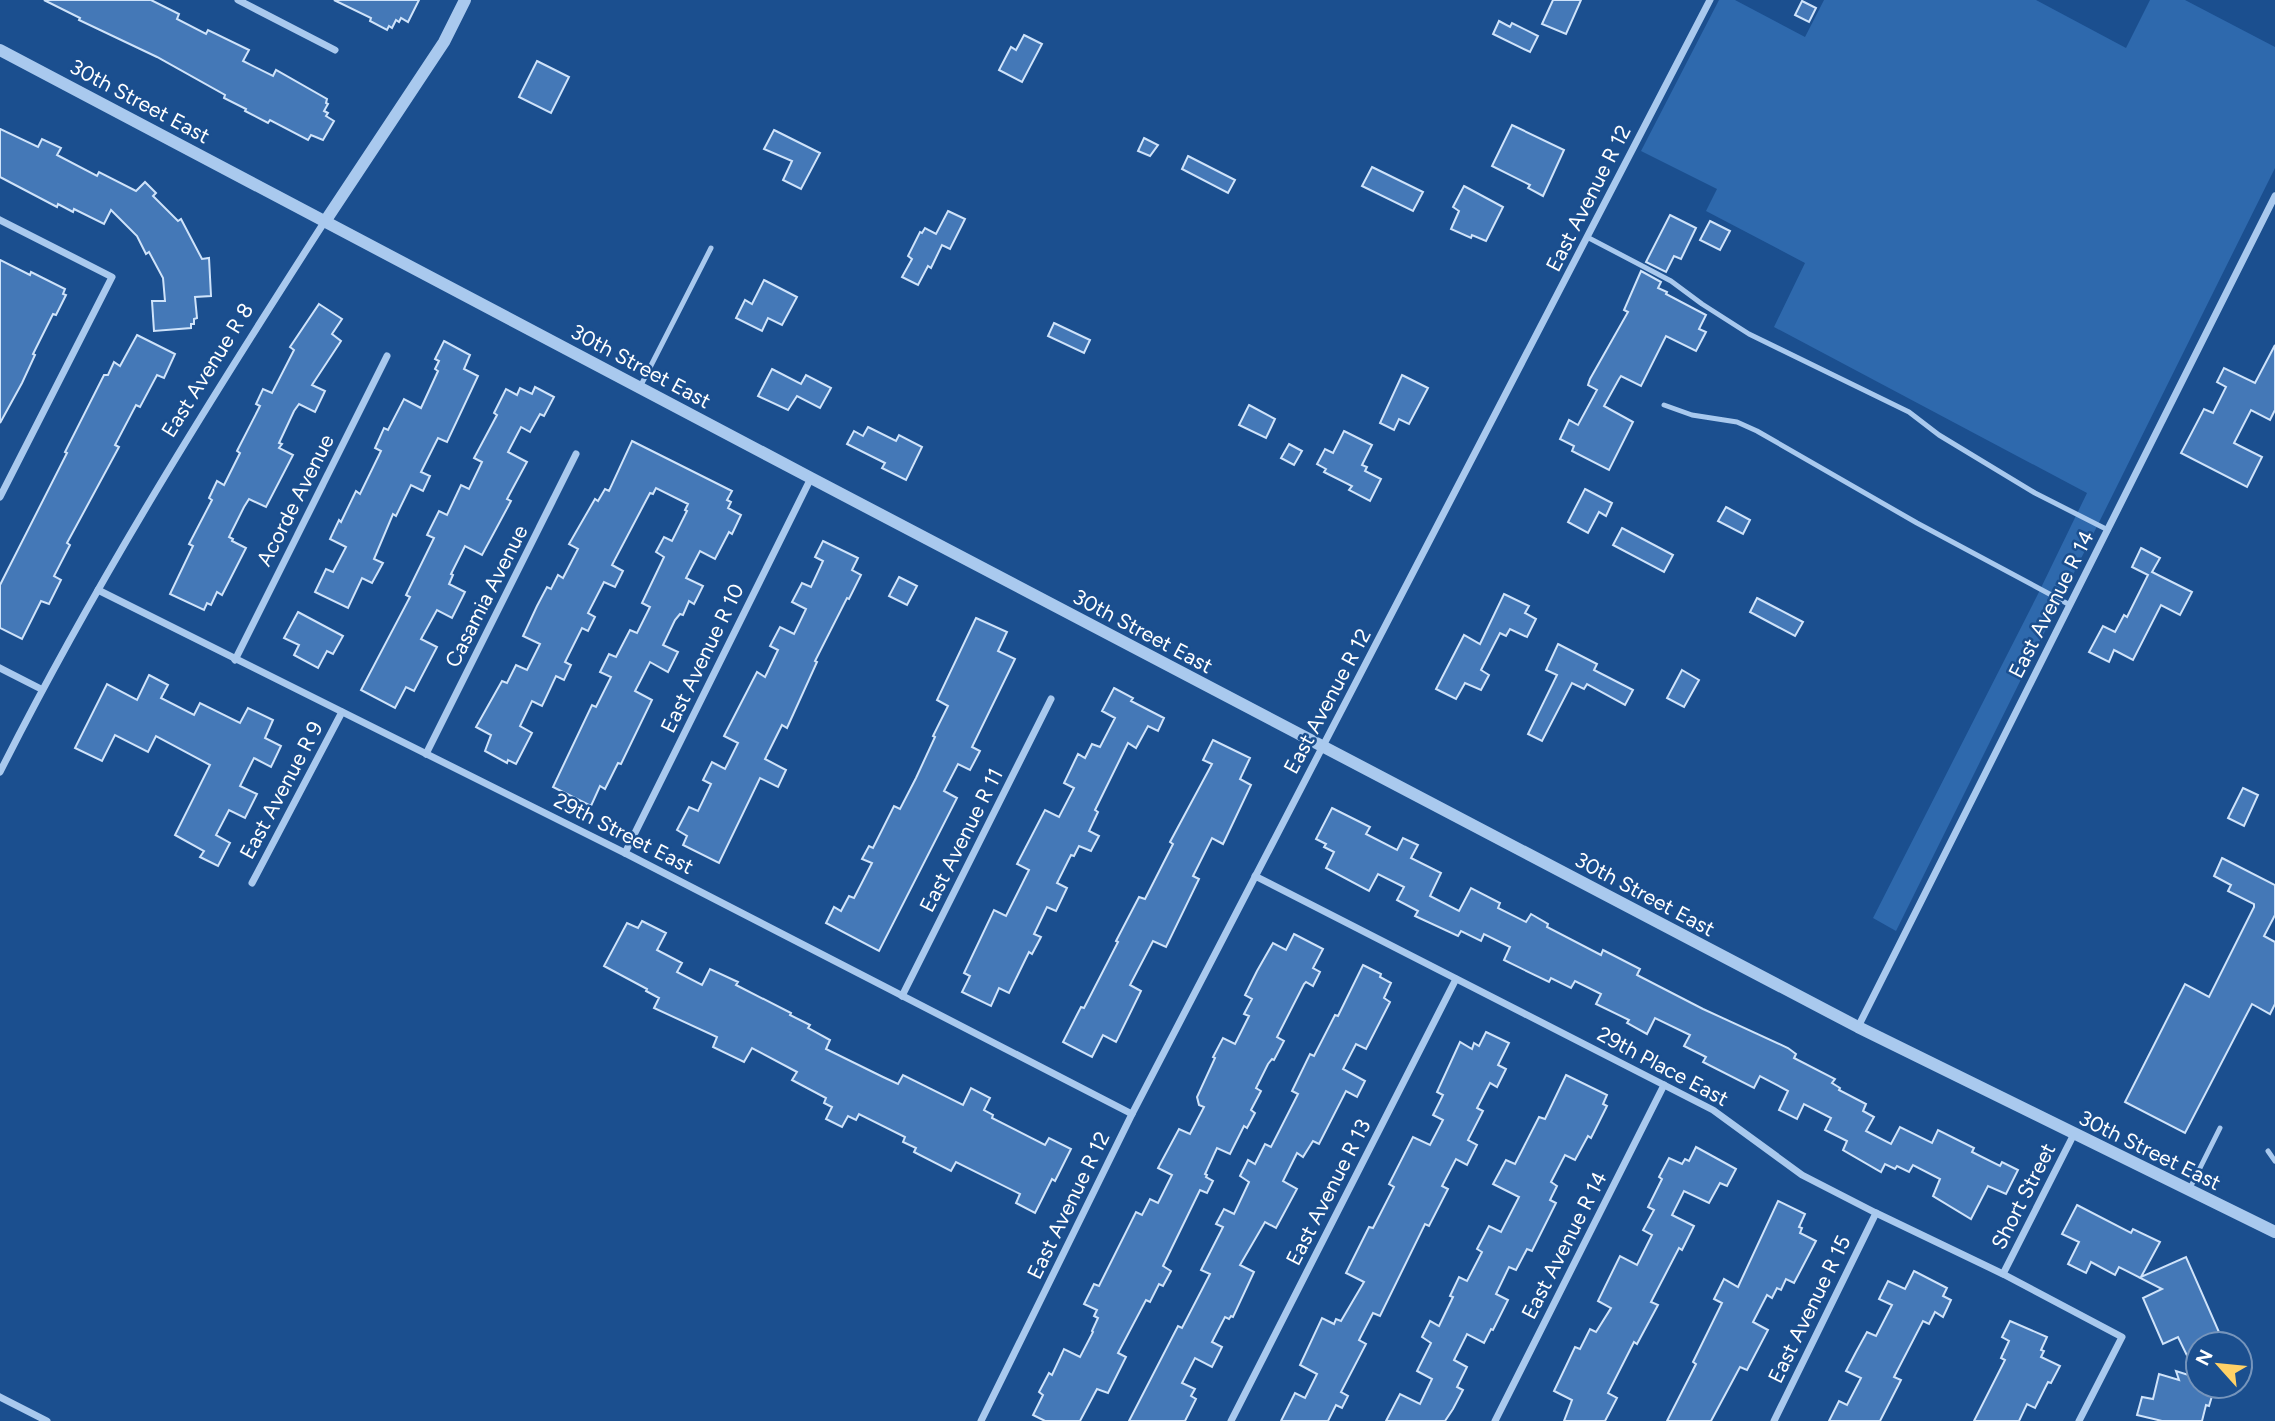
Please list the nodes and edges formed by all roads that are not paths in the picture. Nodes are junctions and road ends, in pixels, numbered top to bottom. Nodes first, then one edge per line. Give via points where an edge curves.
1 (238, 0) edge
2 (465, 0) edge
3 (1710, 0) edge
4 (0, 50) edge
5 (335, 50) dead end
6 (2275, 196) edge
7 (0, 220) edge
8 (326, 220) junction
9 (1587, 237) junction
10 (711, 248) dead end
11 (387, 356) dead end
12 (640, 387) junction
13 (1664, 405) dead end
14 (576, 454) dead end
15 (811, 478) junction
16 (0, 496) edge
17 (2108, 530) junction
18 (98, 590) junction
19 (2070, 605) junction
20 (235, 660) junction
21 (0, 668) edge
22 (41, 690) junction
23 (1051, 699) dead end
24 (342, 712) junction
25 (1323, 747) junction
26 (426, 754) junction
27 (0, 772) edge
28 (625, 853) junction
29 (1255, 876) junction
30 (252, 883) dead end
31 (1456, 979) junction
32 (902, 996) junction
33 (1858, 1027) junction
34 (1664, 1085) junction
35 (1132, 1114) junction
36 (2220, 1128) dead end
37 (2074, 1134) junction
38 (2268, 1151) dead end
39 (2275, 1161) edge
40 (2189, 1190) junction
41 (1876, 1213) junction
42 (2275, 1232) edge
43 (2003, 1274) junction
44 (0, 1397) edge
45 (47, 1421) edge
46 (981, 1421) edge
47 (1231, 1421) edge
48 (1495, 1421) edge
49 (1774, 1421) edge
50 (2079, 1421) edge

1 - 5 street
2 - 8 street, East Avenue R 8 via 444,42
3 - 9 street, East Avenue R 12
4 - 8 street, 30th Street East
6 - 17 street, East Avenue R 14
7 - 16 street via 112,277
8 - 12 street, 30th Street East
8 - 18 street, East Avenue R 8 via 203,411
9 - 17 lane via 1671,281 1749,334 1909,412 2035,493
9 - 25 street, East Avenue R 12
10 - 12 lane
11 - 20 street, Acorde Avenue
12 - 15 street, 30th Street East
13 - 19 lane via 1757,431
14 - 26 street, Casamia Avenue
15 - 25 street, 30th Street East
15 - 28 street, East Avenue R 10
17 - 19 street, East Avenue R 14
18 - 20 street, 29th Street East
18 - 22 street, East Avenue R 8
19 - 33 street, East Avenue R 14
20 - 24 street, 29th Street East
21 - 22 street
22 - 27 street, East Avenue R 8
23 - 32 street, East Avenue R 11
24 - 26 street, 29th Street East
24 - 30 street, East Avenue R 9
25 - 29 street, East Avenue R 12
25 - 33 street, 30th Street East
26 - 28 street, 29th Street East
28 - 32 street, 29th Street East
29 - 31 street, 29th Place East
29 - 35 street, East Avenue R 12
31 - 34 street, 29th Place East
31 - 47 street, East Avenue R 13
32 - 35 street, 29th Street East
33 - 37 street, 30th Street East
34 - 41 street, 29th Place East via 1713,1110 1802,1175
34 - 48 street, East Avenue R 14
35 - 46 street, East Avenue R 12
36 - 40 lane
37 - 40 street, 30th Street East
37 - 43 street, Short Street
38 - 39 lane
40 - 42 street, 30th Street East
41 - 43 street, 29th Place East
41 - 49 street, East Avenue R 15
43 - 50 street, 29th Place East via 2122,1337
44 - 45 street

